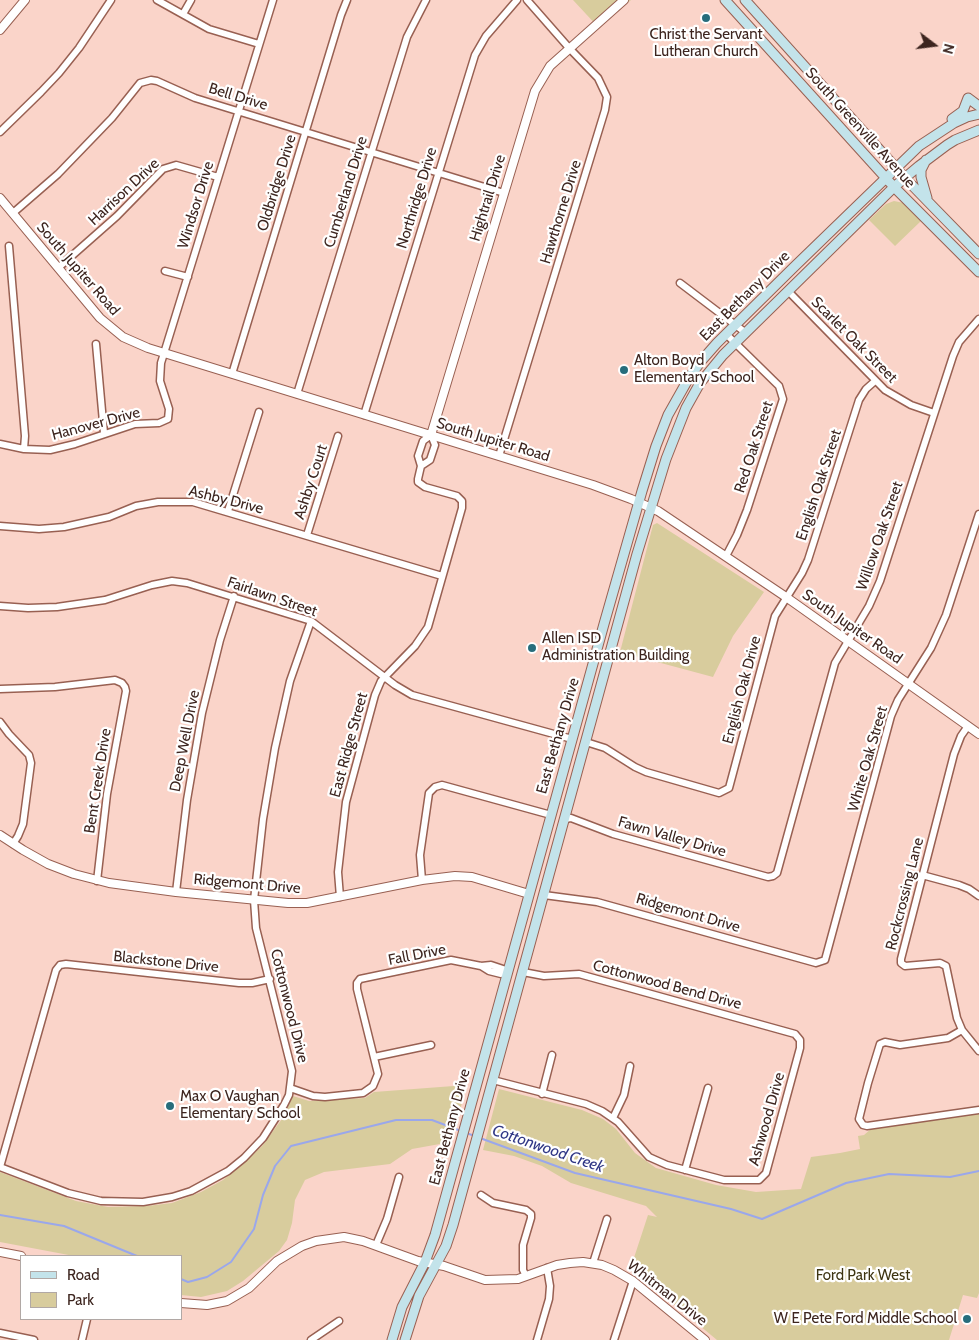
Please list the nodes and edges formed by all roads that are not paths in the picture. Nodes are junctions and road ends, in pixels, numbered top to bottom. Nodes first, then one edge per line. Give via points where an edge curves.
1 (24, 0) edge
2 (111, 0) edge
3 (158, 0) edge
4 (191, 0) edge
5 (273, 0) edge
6 (347, 0) edge
7 (426, 0) edge
8 (517, 0) edge
9 (527, 0) edge
10 (624, 0) edge
11 (725, 0) edge
12 (745, 0) edge
13 (183, 14) junction
14 (0, 30) edge
15 (259, 44) junction
16 (788, 48) junction
17 (570, 49) junction
18 (778, 58) junction
19 (238, 110) junction
20 (978, 112) edge
21 (979, 126) edge
22 (979, 130) edge
23 (941, 131) junction
24 (0, 132) edge
25 (305, 132) junction
26 (372, 153) junction
27 (926, 160) junction
28 (897, 168) junction
29 (438, 174) junction
30 (218, 178) junction
31 (886, 178) junction
32 (905, 178) junction
33 (894, 187) junction
34 (504, 193) junction
35 (0, 198) edge
36 (932, 207) junction
37 (13, 213) junction
38 (832, 231) junction
39 (841, 240) junction
40 (9, 246) dead end
41 (979, 254) edge
42 (58, 268) junction
43 (165, 271) dead end
44 (979, 272) edge
45 (188, 277) junction
46 (780, 282) junction
47 (680, 283) dead end
48 (788, 291) junction
49 (979, 319) edge
50 (736, 325) junction
51 (746, 333) junction
52 (726, 334) junction
53 (736, 343) junction
54 (96, 344) dead end
55 (164, 353) junction
56 (232, 374) junction
57 (690, 376) junction
58 (875, 381) junction
59 (700, 383) junction
60 (297, 394) junction
61 (260, 412) dead end
62 (934, 413) junction
63 (364, 415) junction
64 (168, 419) joint
65 (104, 434) junction
66 (431, 435) junction
67 (338, 436) dead end
68 (0, 444) edge
69 (24, 449) junction
70 (499, 456) junction
71 (421, 466) junction
72 (462, 501) joint
73 (638, 502) junction
74 (651, 508) junction
75 (228, 511) junction
76 (979, 514) edge
77 (0, 526) edge
78 (307, 535) junction
79 (726, 556) junction
80 (442, 576) junction
81 (234, 596) junction
82 (786, 597) junction
83 (0, 606) edge
84 (311, 621) junction
85 (604, 624) junction
86 (618, 628) junction
87 (847, 641) junction
88 (386, 677) junction
89 (909, 683) junction
90 (0, 689) edge
91 (0, 722) edge
92 (968, 726) junction
93 (979, 734) edge
94 (572, 739) junction
95 (586, 742) junction
96 (551, 815) junction
97 (565, 819) junction
98 (0, 834) edge
99 (13, 844) junction
100 (922, 875) junction
101 (773, 876) joint
102 (97, 880) junction
103 (422, 880) junction
104 (176, 892) junction
105 (529, 894) junction
106 (544, 895) junction
107 (979, 896) edge
108 (340, 897) junction
109 (254, 900) junction
110 (823, 962) joint
111 (507, 972) junction
112 (523, 972) junction
113 (270, 979) junction
114 (962, 1030) junction
115 (800, 1040) joint
116 (431, 1045) dead end
117 (979, 1051) edge
118 (552, 1055) dead end
119 (374, 1057) junction
120 (630, 1066) dead end
121 (493, 1080) junction
122 (290, 1088) junction
123 (708, 1088) dead end
124 (542, 1094) junction
125 (979, 1110) edge
126 (613, 1118) junction
127 (0, 1167) edge
128 (685, 1170) junction
129 (399, 1177) dead end
130 (481, 1195) dead end
131 (607, 1219) dead end
132 (376, 1245) junction
133 (0, 1252) edge
134 (20, 1256) edge
135 (425, 1262) junction
136 (593, 1263) junction
137 (437, 1264) junction
138 (547, 1268) junction
139 (526, 1276) junction
140 (633, 1281) junction
141 (182, 1303) edge
142 (87, 1320) edge
143 (339, 1321) dead end
144 (0, 1333) edge
145 (34, 1340) edge
146 (82, 1340) edge
147 (311, 1340) edge
148 (392, 1340) edge
149 (405, 1340) edge
150 (537, 1340) edge
151 (614, 1340) edge
152 (705, 1340) edge

1 - 14 street
2 - 24 street via 59,73
3 - 13 street
4 - 13 street
5 - 15 street, Windsor Drive
6 - 25 street, Oldbridge Drive
7 - 26 street, Cumberland Drive via 407,37
8 - 29 street, Northridge Drive via 486,36 475,55
9 - 17 street, Hawthorne Drive
10 - 17 street, Hightrail Drive
11 - 18 main road, South Greenville Avenue
12 - 16 main road, South Greenville Avenue
13 - 15 street via 208,29
15 - 19 street, Windsor Drive
16 - 18 main road
16 - 28 main road, South Greenville Avenue
17 - 34 street, Hightrail Drive via 550,66 535,91
17 - 70 street, Hawthorne Drive via 603,85 607,104
18 - 31 main road, South Greenville Avenue
19 - 25 street, Bell Drive
19 - 30 street, Windsor Drive
19 - 37 street, Bell Drive via 184,94 158,81 145,80 135,87 112,118 58,174
20 - 21 main road
20 - 23 main road, East Bethany Drive
20 - 23 main road via 968,98 963,112 946,122
22 - 27 main road, East Bethany Drive via 955,140
23 - 28 main road, East Bethany Drive via 919,146
25 - 26 street, Bell Drive
25 - 56 street, Oldbridge Drive
26 - 29 street, Bell Drive
26 - 60 street, Cumberland Drive
27 - 32 main road, East Bethany Drive
27 - 36 main road via 921,178
28 - 31 main road, East Bethany Drive
28 - 32 main road, South Greenville Avenue
29 - 34 street, Bell Drive
29 - 63 street, Northridge Drive
30 - 42 street, Harrison Drive via 176,165 163,169 117,216
30 - 45 street, Windsor Drive
31 - 33 main road, South Greenville Avenue
31 - 38 main road, East Bethany Drive
32 - 33 main road, East Bethany Drive
32 - 36 main road, South Greenville Avenue
33 - 39 main road, East Bethany Drive
33 - 44 main road, South Greenville Avenue
34 - 66 street, Hightrail Drive
35 - 37 street, South Jupiter Road
36 - 41 main road, South Greenville Avenue
37 - 42 street, South Jupiter Road
38 - 39 main road
38 - 46 main road, East Bethany Drive
39 - 48 main road, East Bethany Drive
40 - 69 street
42 - 55 street, South Jupiter Road via 100,318 117,333 136,344
43 - 45 street
45 - 55 street, Windsor Drive
46 - 48 main road
46 - 50 main road, East Bethany Drive
47 - 50 street
48 - 51 main road, East Bethany Drive
48 - 58 street, Scarlet Oak Street
49 - 62 street, Willow Oak Street via 967,331 952,356
50 - 51 street
50 - 52 main road, East Bethany Drive
51 - 53 main road, East Bethany Drive
52 - 53 street, Red Oak Street
52 - 57 main road, East Bethany Drive
53 - 59 main road, East Bethany Drive
53 - 79 street, Red Oak Street via 779,386 783,399 747,510
54 - 65 street
55 - 56 street, South Jupiter Road
55 - 64 street, Windsor Drive via 159,370 169,409
56 - 60 street, South Jupiter Road
57 - 59 main road
57 - 73 main road, East Bethany Drive via 664,424
58 - 62 street, Scarlet Oak Street via 893,396
58 - 82 street, English Oak Street via 859,400 813,548
59 - 74 main road, East Bethany Drive via 680,420
60 - 63 street, South Jupiter Road
61 - 75 street
62 - 87 street, Willow Oak Street via 880,581
63 - 66 street, South Jupiter Road
64 - 65 street, Hanover Drive via 135,424
65 - 69 street, Hanover Drive via 50,450
66 - 70 street, South Jupiter Road
66 - 71 street, Hightrail Drive via 423,441 418,456
66 - 71 street, Hightrail Drive via 435,445 430,460
67 - 78 street, Ashby Court
68 - 69 street, Hanover Drive
70 - 73 street, South Jupiter Road
71 - 72 street, Hightrail Drive via 418,479 421,485 457,496
72 - 80 street, East Ridge Street
73 - 74 street, South Jupiter Road
73 - 85 main road, East Bethany Drive
74 - 79 street, South Jupiter Road
74 - 86 main road, East Bethany Drive
75 - 77 street, Ashby Drive via 193,502 158,502 64,527
75 - 78 street, Ashby Drive
76 - 89 street, White Oak Street via 946,615 931,648
78 - 80 street, Ashby Drive
79 - 82 street, South Jupiter Road
80 - 88 street, East Ridge Street via 432,616 423,636
81 - 83 street, Fairlawn Street via 172,581 92,603 47,608
81 - 84 street, Fairlawn Street
81 - 104 street, Deep Well Drive via 202,713
82 - 87 street, South Jupiter Road
82 - 95 street, English Oak Drive via 772,625 726,791 719,793 646,772 605,748
84 - 88 street, Fairlawn Street
84 - 109 street, Cottonwood Drive via 290,681 275,748
85 - 86 main road
85 - 94 main road, East Bethany Drive
86 - 95 main road, East Bethany Drive
87 - 89 street, South Jupiter Road
87 - 101 street, Willow Oak Street via 831,674 778,870
88 - 94 street, Fairlawn Street via 412,695
88 - 108 street, East Ridge Street via 375,695 348,793 338,872
89 - 92 street, South Jupiter Road
89 - 110 street, White Oak Street via 891,716 828,954
90 - 102 street, Bent Creek Drive via 55,688 115,680 125,687
91 - 99 street via 29,755 31,763 23,824
92 - 93 street, South Jupiter Road
92 - 100 street, Rockcrossing Lane via 954,754
94 - 95 main road
94 - 96 main road, East Bethany Drive
95 - 97 main road, East Bethany Drive
96 - 97 main road
96 - 103 street via 442,785 434,787 430,793 421,846 419,864
96 - 105 main road, East Bethany Drive
97 - 101 street, Fawn Valley Drive via 578,820 673,852
97 - 106 main road, East Bethany Drive
98 - 99 street, Ridgemont Drive
99 - 102 street, Ridgemont Drive via 48,864
100 - 107 street via 959,885
100 - 114 street, Rockcrossing Lane via 901,963 908,966 940,962 946,966 954,1009
102 - 104 street, Ridgemont Drive
103 - 105 street, Ridgemont Drive via 465,876
103 - 108 street, Ridgemont Drive
104 - 109 street, Ridgemont Drive
105 - 106 main road
105 - 111 main road, East Bethany Drive
106 - 110 street, Ridgemont Drive via 597,902 816,963
106 - 112 main road, East Bethany Drive
108 - 109 street, Ridgemont Drive via 307,903
109 - 113 street, Cottonwood Drive via 256,928
111 - 112 main road
111 - 119 street, Fall Drive via 501,974 451,960 358,981
111 - 135 main road, East Bethany Drive
112 - 115 street, Cottonwood Bend Drive via 544,976 576,973 591,976 792,1032
112 - 121 main road, East Bethany Drive
113 - 122 street, Cottonwood Drive via 292,1067
113 - 127 street, Blackstone Drive via 239,983 60,965
114 - 117 street, Rockcrossing Lane
114 - 125 street via 948,1038 900,1045 882,1042 877,1048 859,1117 861,1124 867,1126
115 - 128 street, Ashwood Drive via 764,1176 759,1180 724,1180
116 - 119 street
118 - 124 street
119 - 122 street via 377,1081 366,1092 325,1097
120 - 126 street via 624,1095
121 - 124 street, Ashwood Drive
121 - 137 main road, East Bethany Drive via 453,1225
122 - 127 street, Cottonwood Drive via 276,1119 244,1158 209,1183 172,1197 143,1202 101,1201 68,1193
123 - 128 street
124 - 126 street, Ashwood Drive via 586,1104
126 - 128 street, Ashwood Drive via 649,1157
129 - 132 street
130 - 139 street via 493,1204 526,1210 531,1214 523,1245
131 - 136 street
132 - 135 street, Whitman Drive
132 - 141 street, Whitman Drive via 344,1237 316,1241 277,1261 249,1288 227,1301 207,1305
133 - 134 street
135 - 137 street, Whitman Drive
135 - 148 main road, East Bethany Drive via 402,1307
136 - 138 street, Whitman Drive
136 - 140 street, Whitman Drive
137 - 139 street, Whitman Drive via 485,1280
137 - 149 main road, East Bethany Drive via 420,1296
138 - 139 street, Whitman Drive
138 - 150 street via 549,1299
140 - 151 street
140 - 152 street, Whitman Drive
142 - 146 street
143 - 147 street
144 - 145 street

